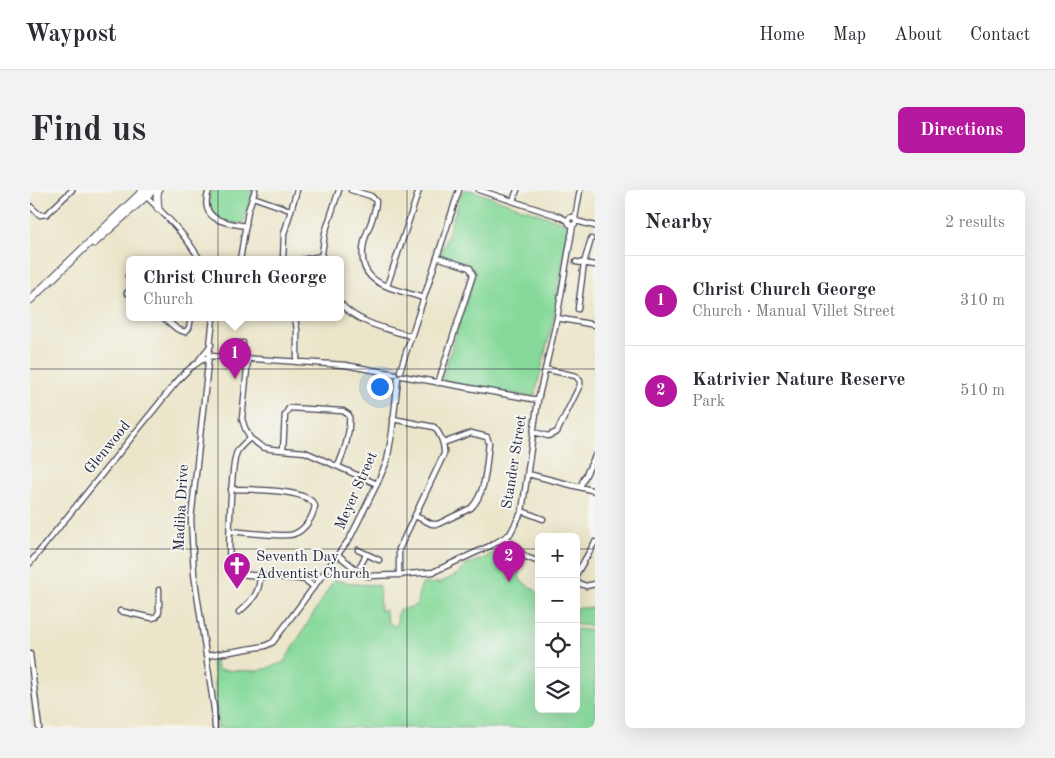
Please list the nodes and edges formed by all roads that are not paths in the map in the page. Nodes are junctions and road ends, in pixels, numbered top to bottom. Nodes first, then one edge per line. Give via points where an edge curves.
1 (72, 190) edge
2 (153, 190) edge
3 (158, 190) edge
4 (209, 190) edge
5 (255, 190) edge
6 (297, 190) edge
7 (339, 190) edge
8 (351, 190) edge
9 (419, 190) edge
10 (459, 190) edge
11 (480, 190) edge
12 (517, 190) edge
13 (580, 190) edge
14 (144, 193) edge
15 (253, 197) junction
16 (513, 201) junction
17 (30, 206) edge
18 (158, 208) junction
19 (290, 210) junction
20 (573, 221) junction
21 (246, 226) junction
22 (595, 226) edge
23 (591, 239) dead end
24 (198, 256) edge
25 (241, 256) edge
26 (283, 256) edge
27 (321, 256) edge
28 (437, 257) junction
29 (576, 262) dead end
30 (584, 263) junction
31 (595, 265) edge
32 (387, 286) junction
33 (424, 298) junction
34 (30, 300) edge
35 (344, 306) edge
36 (578, 308) dead end
37 (557, 318) junction
38 (168, 321) edge
39 (190, 321) edge
40 (213, 321) edge
41 (295, 321) edge
42 (595, 325) edge
43 (411, 336) junction
44 (243, 343) dead end
45 (211, 344) junction
46 (230, 352) dead end
47 (210, 356) junction
48 (248, 359) junction
49 (198, 362) junction
50 (297, 362) junction
51 (545, 369) junction
52 (399, 375) junction
53 (438, 383) junction
54 (538, 400) junction
55 (393, 419) junction
56 (534, 432) junction
57 (250, 438) junction
58 (443, 442) junction
59 (283, 450) junction
60 (595, 456) edge
61 (338, 466) junction
62 (528, 474) junction
63 (377, 484) junction
64 (580, 487) junction
65 (231, 489) junction
66 (595, 491) edge
67 (522, 511) junction
68 (415, 516) junction
69 (543, 520) dead end
70 (230, 531) junction
71 (506, 538) junction
72 (595, 542) edge
73 (358, 550) dead end
74 (338, 555) junction
75 (366, 555) junction
76 (379, 560) dead end
77 (535, 560) edge
78 (30, 563) edge
79 (360, 566) dead end
80 (580, 568) edge
81 (260, 575) junction
82 (399, 575) junction
83 (580, 584) edge
84 (595, 584) edge
85 (314, 587) junction
86 (159, 590) dead end
87 (120, 611) dead end
88 (239, 612) dead end
89 (30, 654) edge
90 (206, 656) junction
91 (39, 728) edge
92 (215, 728) edge

1 - 17 street via 46,215 40,216
2 - 14 highway
3 - 18 highway
4 - 21 street via 206,204 213,217 223,223
5 - 15 street
6 - 19 street
7 - 27 street
8 - 32 street via 376,201 362,248 362,260 368,274
9 - 32 street
10 - 28 street, Meyer Street
11 - 16 street
12 - 16 street
13 - 20 street, Stander Street
14 - 18 street
14 - 34 highway via 108,231
15 - 19 street
15 - 21 street
16 - 20 street
18 - 24 street
19 - 26 street
20 - 22 street
20 - 37 street, Stander Street
21 - 25 street
23 - 30 street
28 - 33 street, Meyer Street
28 - 53 street via 470,268 473,274
29 - 30 street
30 - 31 street
30 - 36 street
32 - 33 street
33 - 43 street, Meyer Street
35 - 43 street via 368,322
37 - 42 street
37 - 51 street, Stander Street
38 - 39 street via 185,332
40 - 45 street, Madiba Drive
41 - 50 street
43 - 52 street, Meyer Street
44 - 46 street via 231,344
45 - 47 street, Madiba Drive
45 - 49 street
47 - 48 street
47 - 49 street, Glenwood
47 - 90 street, Madiba Drive via 191,519 194,574
48 - 50 street
48 - 57 street via 242,419
49 - 78 street, Glenwood via 174,385
50 - 52 street via 345,365
51 - 54 street, Stander Street
51 - 56 street via 576,376 580,386 557,432 548,436
52 - 53 street
52 - 55 street, Meyer Street
53 - 54 street
54 - 56 street, Stander Street
55 - 58 street via 434,427
55 - 63 street, Meyer Street via 387,460
56 - 62 street, Stander Street
57 - 59 street via 265,448
57 - 65 street via 237,452
58 - 68 street via 444,454
58 - 68 street via 471,433 487,437 489,444 483,486 472,507 446,520 434,524
59 - 61 street via 305,452
59 - 61 street via 285,415 289,408 343,411 349,415 349,430
60 - 64 street
61 - 63 street
62 - 64 street
62 - 67 street, Stander Street
63 - 74 street, Meyer Street via 354,532
64 - 66 street
65 - 70 street
65 - 70 street via 297,494 313,501 315,506 304,527 293,535
67 - 69 street
67 - 71 street, Stander Street
68 - 82 street via 398,549
70 - 81 street via 231,570
71 - 77 street via 526,557
71 - 82 street via 436,571
72 - 80 street
73 - 75 street
74 - 82 street via 364,575
74 - 85 street, Meyer Street
75 - 76 street
75 - 79 street
81 - 85 street via 303,579
81 - 88 street via 258,592
83 - 84 street
85 - 90 street, Meyer Street via 270,644
86 - 87 street via 156,617
89 - 91 street
90 - 92 street, Madiba Drive

